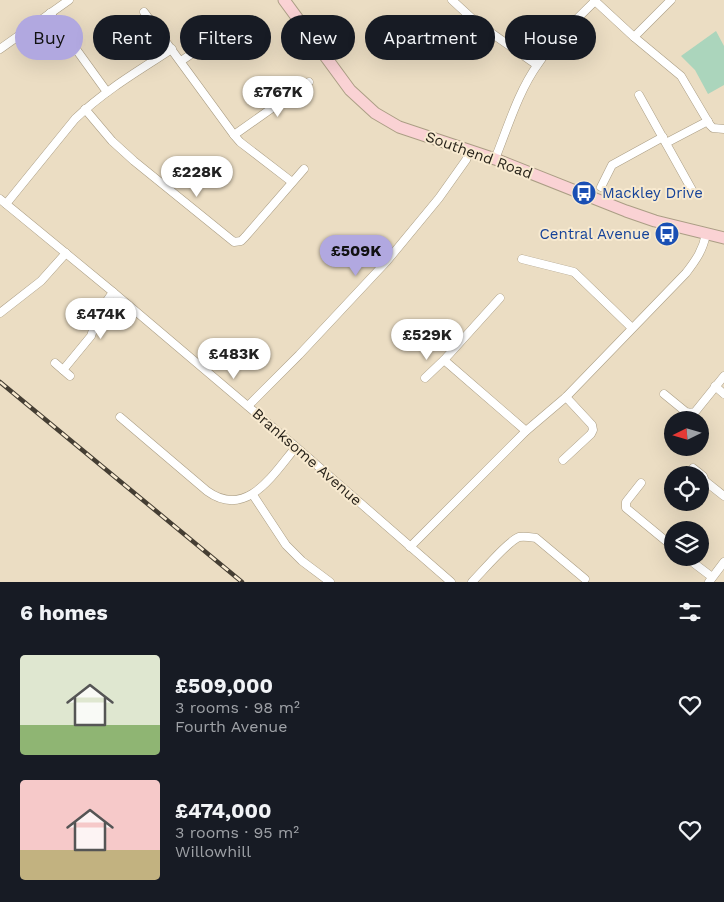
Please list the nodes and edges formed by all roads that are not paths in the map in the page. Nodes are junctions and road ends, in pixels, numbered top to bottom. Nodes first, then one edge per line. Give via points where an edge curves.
1 (69, 0) edge
2 (284, 0) edge
3 (452, 0) edge
4 (670, 0) edge
5 (595, 1) edge
6 (144, 12) dead end
7 (50, 13) junction
8 (634, 37) junction
9 (1, 45) edge
10 (172, 49) junction
11 (184, 60) edge
12 (181, 62) junction
13 (537, 65) junction
14 (308, 82) dead end
15 (107, 92) junction
16 (639, 95) dead end
17 (85, 110) junction
18 (708, 121) junction
19 (724, 129) edge
20 (234, 135) junction
21 (664, 140) junction
22 (470, 150) junction
23 (495, 159) junction
24 (304, 169) dead end
25 (292, 182) junction
26 (601, 187) dead end
27 (692, 190) dead end
28 (3, 201) edge
29 (706, 234) junction
30 (724, 238) edge
31 (66, 253) junction
32 (522, 259) dead end
33 (114, 292) junction
34 (500, 298) dead end
35 (0, 313) edge
36 (632, 328) junction
37 (444, 360) junction
38 (55, 363) dead end
39 (63, 370) junction
40 (70, 376) dead end
41 (724, 376) edge
42 (425, 378) dead end
43 (715, 386) junction
44 (664, 394) dead end
45 (724, 394) edge
46 (566, 396) junction
47 (248, 406) junction
48 (120, 417) dead end
49 (526, 431) junction
50 (296, 447) junction
51 (563, 460) dead end
52 (641, 483) dead end
53 (709, 484) edge
54 (253, 495) junction
55 (724, 496) edge
56 (664, 539) edge
57 (410, 548) junction
58 (724, 562) edge
59 (695, 566) edge
60 (585, 579) dead end
61 (710, 580) edge
62 (330, 582) edge
63 (451, 582) edge
64 (472, 582) edge

1 - 7 street
2 - 22 street, Southend Road via 350,90 375,113 399,127
3 - 13 street via 477,23
4 - 8 street
5 - 8 street
5 - 13 street via 556,40
6 - 10 street
7 - 9 street
7 - 15 street
8 - 18 street via 681,76
10 - 12 street
10 - 15 street
11 - 12 street
12 - 20 street
13 - 23 street
14 - 20 street
15 - 17 street
16 - 21 street
17 - 25 street via 112,142 234,242 245,237
17 - 28 street
18 - 19 street via 714,128
18 - 21 street
20 - 25 street
21 - 26 street via 612,165
21 - 27 street
22 - 23 street, Southend Road
22 - 47 street via 439,198 387,261
23 - 29 street, Southend Road via 626,211
24 - 25 street
28 - 31 street, Branksome Avenue
29 - 30 street, Southend Road
29 - 36 street via 704,246 686,273
31 - 33 street, Branksome Avenue
31 - 35 street via 41,281
32 - 36 street via 574,272
33 - 39 street via 99,312 91,336
33 - 47 street, Branksome Avenue
34 - 37 street
36 - 46 street
37 - 42 street
37 - 49 street
38 - 39 street
39 - 40 street
41 - 43 street
43 - 44 street via 691,413
43 - 45 street
46 - 49 street
46 - 51 street via 593,430
47 - 50 street, Branksome Avenue
48 - 54 street via 215,496 239,500
49 - 57 street
50 - 54 street
50 - 57 street, Branksome Avenue
52 - 56 street via 626,502 626,508
53 - 55 street
54 - 62 street via 286,545
57 - 63 street, Branksome Avenue
58 - 61 street
59 - 61 street
60 - 64 street via 536,538 526,536 508,545

